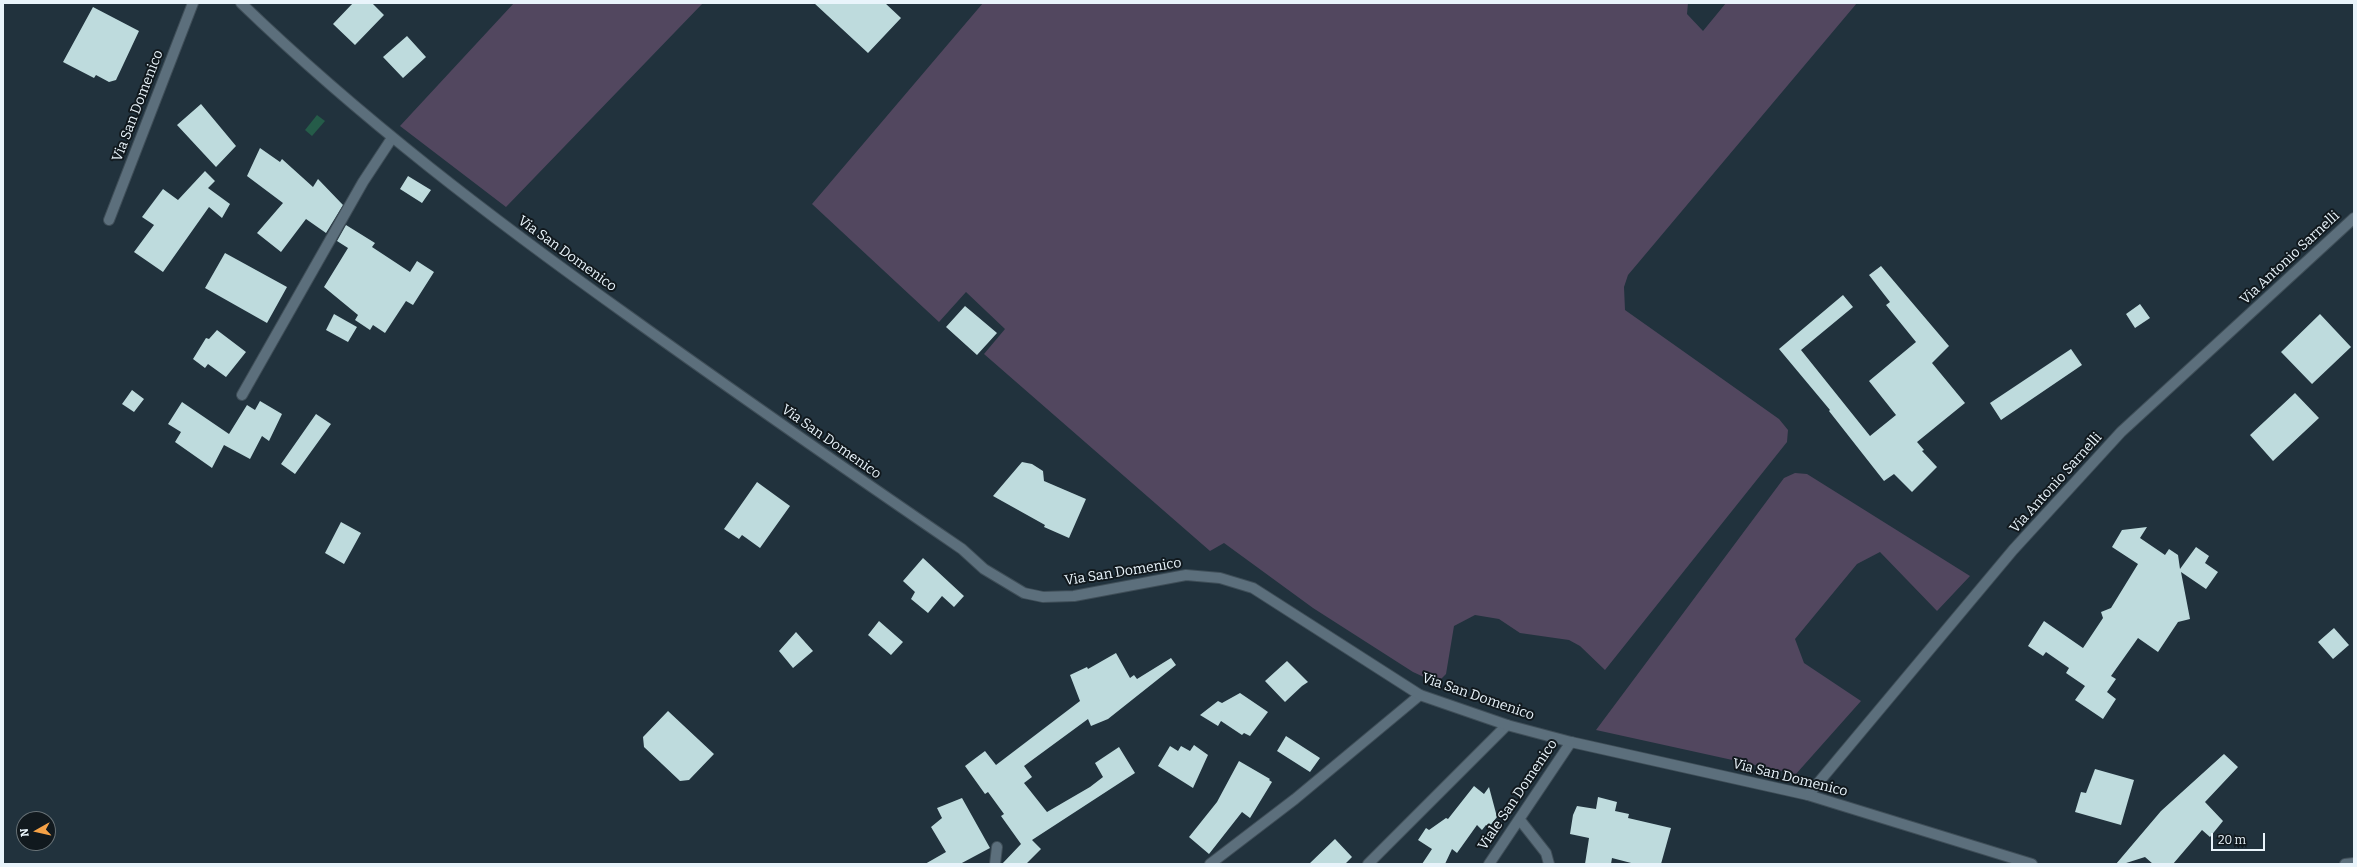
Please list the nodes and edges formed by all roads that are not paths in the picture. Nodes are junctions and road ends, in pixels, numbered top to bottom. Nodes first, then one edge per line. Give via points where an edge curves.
1 (194, 3) edge
2 (241, 3) edge
3 (392, 138) junction
4 (2354, 218) edge
5 (109, 220) dead end
6 (242, 395) dead end
7 (1420, 695) junction
8 (1507, 724) junction
9 (1570, 742) junction
10 (1808, 795) junction
11 (1520, 820) junction
12 (997, 847) dead end
13 (2354, 863) edge
14 (995, 864) edge
15 (1210, 864) edge
16 (1368, 864) edge
17 (1489, 864) edge
18 (1549, 864) edge
19 (2032, 864) edge
20 (2346, 864) edge

1 - 5 street, Via San Domenico
2 - 3 street, Via San Domenico via 338,93
3 - 6 street via 363,182
3 - 7 street, Via San Domenico via 596,293 795,435 962,549 984,569 1024,593 1043,597 1074,596 1186,575 1220,578 1252,588
4 - 10 street, Via Antonio Sarnelli via 2121,432 2013,550
7 - 8 street, Via San Domenico
7 - 15 street via 1295,799
8 - 9 street, Via San Domenico
8 - 16 street
9 - 10 street, Via San Domenico
9 - 11 street, Viale San Domenico
10 - 19 street, Via San Domenico
11 - 17 street, Viale San Domenico
11 - 18 street via 1546,853
12 - 14 street
13 - 20 street

